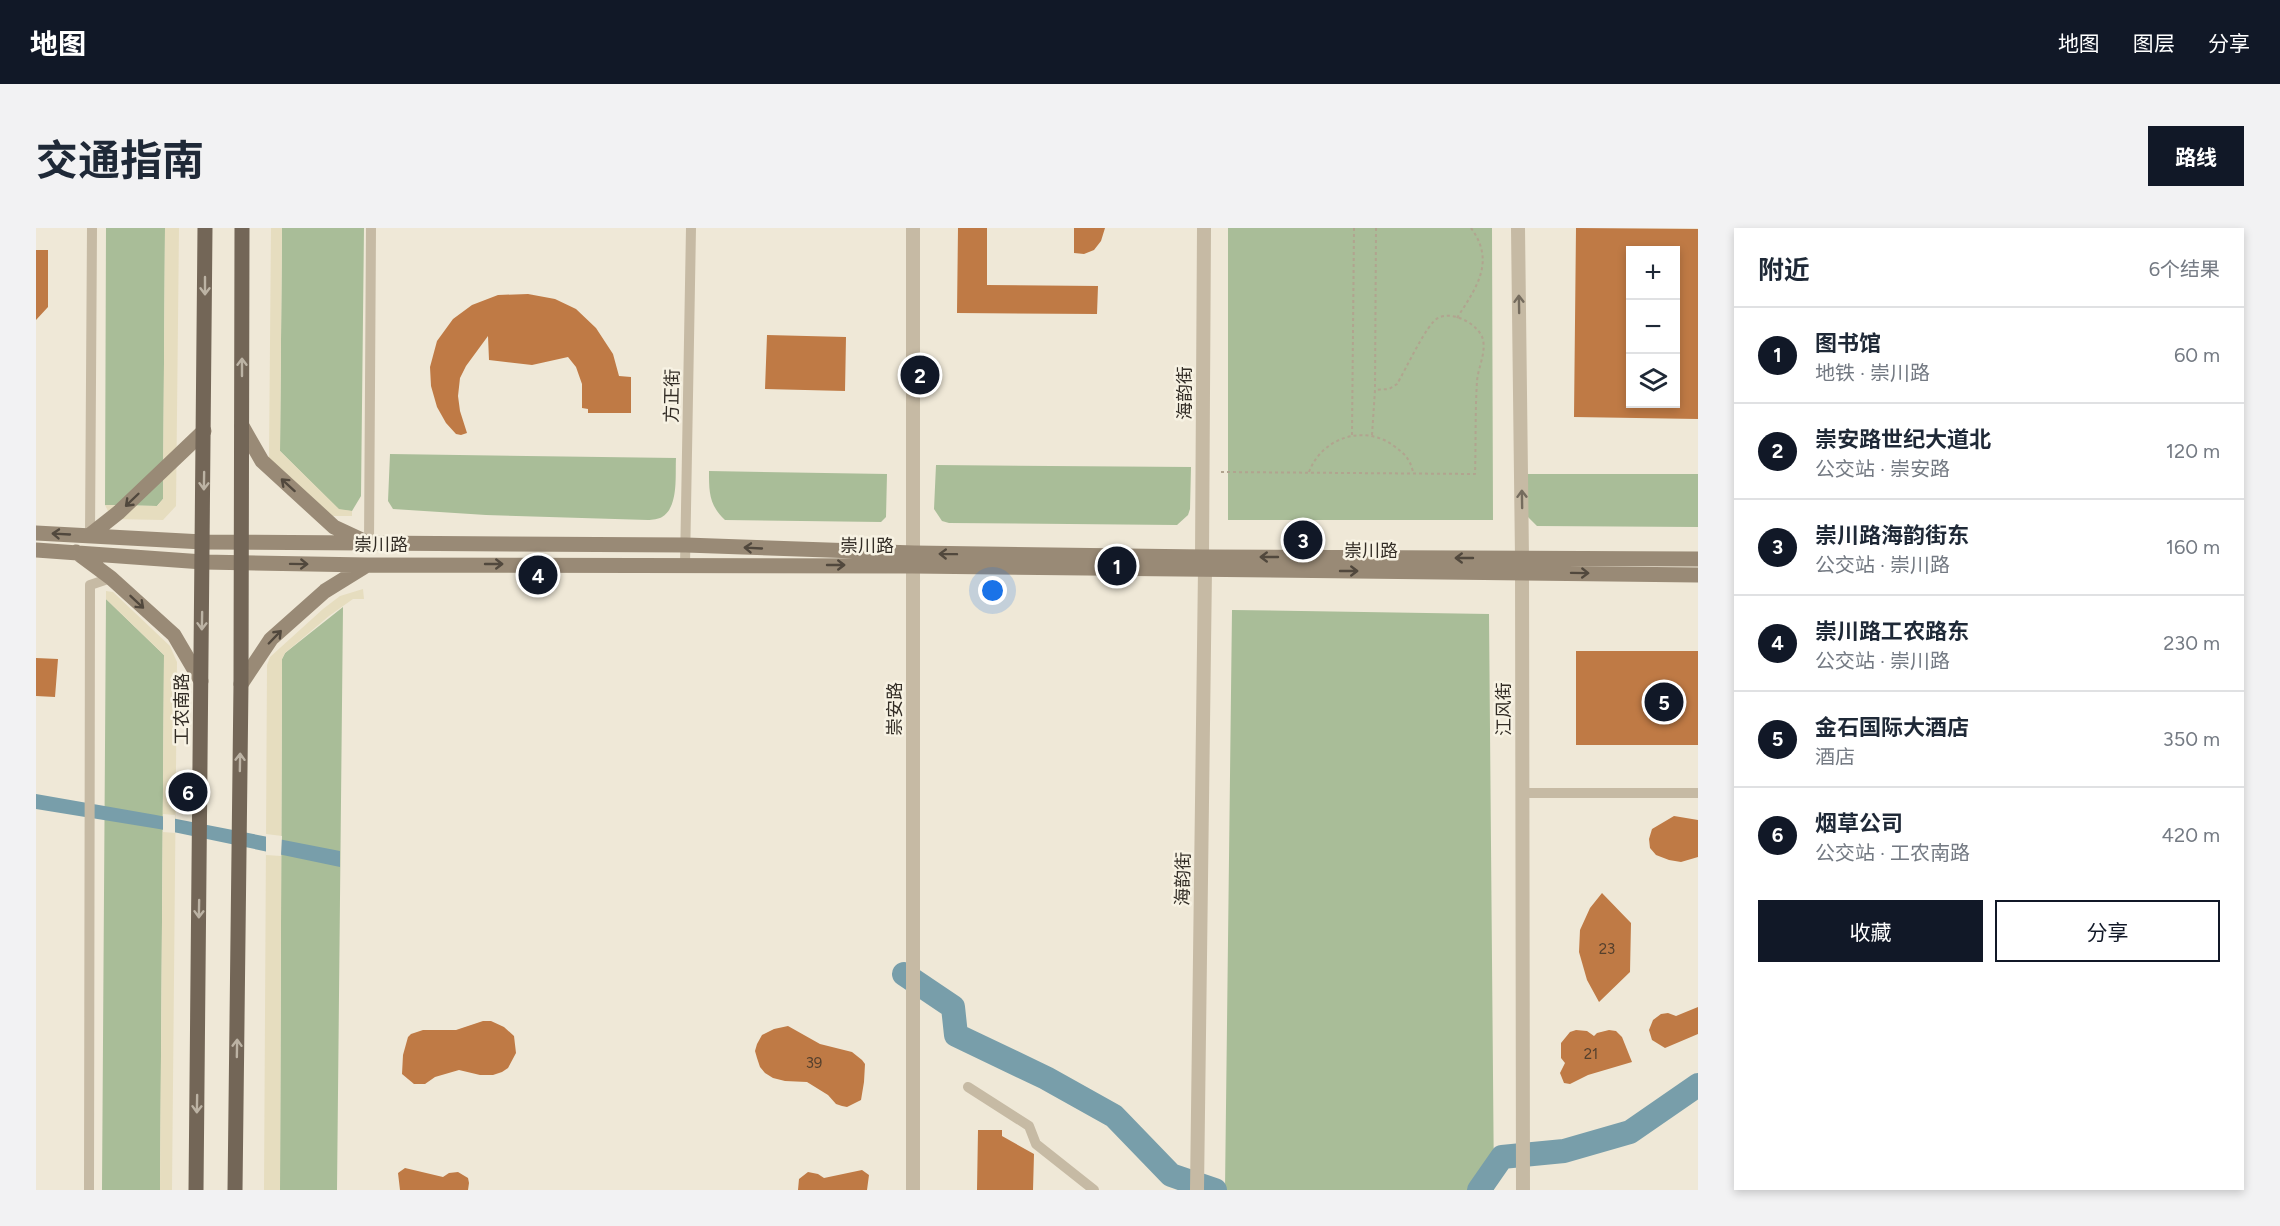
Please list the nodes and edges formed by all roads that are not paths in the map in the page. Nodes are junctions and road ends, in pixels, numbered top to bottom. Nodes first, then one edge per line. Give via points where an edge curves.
1 (92, 228) edge
2 (205, 228) edge
3 (242, 228) edge
4 (371, 228) edge
5 (691, 228) edge
6 (913, 228) edge
7 (1204, 228) edge
8 (1518, 228) edge
9 (242, 426) junction
10 (204, 431) junction
11 (36, 532) edge
12 (90, 535) junction
13 (203, 542) junction
14 (241, 542) junction
15 (369, 543) junction
16 (686, 545) junction
17 (36, 550) edge
18 (75, 552) junction
19 (1698, 559) edge
20 (913, 560) junction
21 (203, 562) junction
22 (240, 563) junction
23 (1204, 563) junction
24 (367, 565) junction
25 (685, 565) junction
26 (1522, 565) junction
27 (1698, 575) edge
28 (111, 578) junction
29 (201, 681) junction
30 (241, 684) junction
31 (1523, 793) junction
32 (1698, 793) edge
33 (968, 1087) dead end
34 (89, 1190) edge
35 (196, 1190) edge
36 (235, 1190) edge
37 (913, 1190) edge
38 (1094, 1190) edge
39 (1197, 1190) edge
40 (1523, 1190) edge

1 - 12 street
2 -> 10 main road, 工农南路
9 -> 3 main road
4 - 15 street
5 - 16 street, 方正街
6 - 20 street, 崇安路
7 - 23 street, 海韵街
26 -> 8 street, 江风街
9 - 14 main road
15 -> 9 main road via 334,527 262,461
10 -> 12 main road
10 -> 13 main road, 工农南路
12 -> 11 main road, 崇川路
12 - 13 main road, 崇川路
13 - 14 main road, 崇川路
13 - 21 main road, 工农南路
14 - 15 main road, 崇川路
14 - 22 main road
15 - 16 main road, 崇川路
20 -> 16 main road, 崇川路
16 - 25 street, 方正街
17 - 18 main road, 崇川路
18 - 21 main road, 崇川路
18 - 28 main road
19 - 26 main road, 崇川路
20 - 23 main road, 崇川路
25 -> 20 main road, 崇川路
20 - 37 street, 崇安路
21 - 22 main road, 崇川路
21 -> 29 main road, 工农南路
22 -> 24 main road, 崇川路
22 - 30 main road
23 - 26 main road, 崇川路
23 - 39 street, 海韵街
24 -> 25 main road, 崇川路
30 -> 24 main road via 271,639 326,591
26 -> 27 main road, 崇川路
26 - 31 street, 江风街
28 -> 29 main road via 174,635
28 - 34 street via 90,585
29 -> 35 main road, 工农南路
36 -> 30 main road
31 - 32 street
31 - 40 street, 江风街
33 - 38 street via 1029,1126 1036,1144

